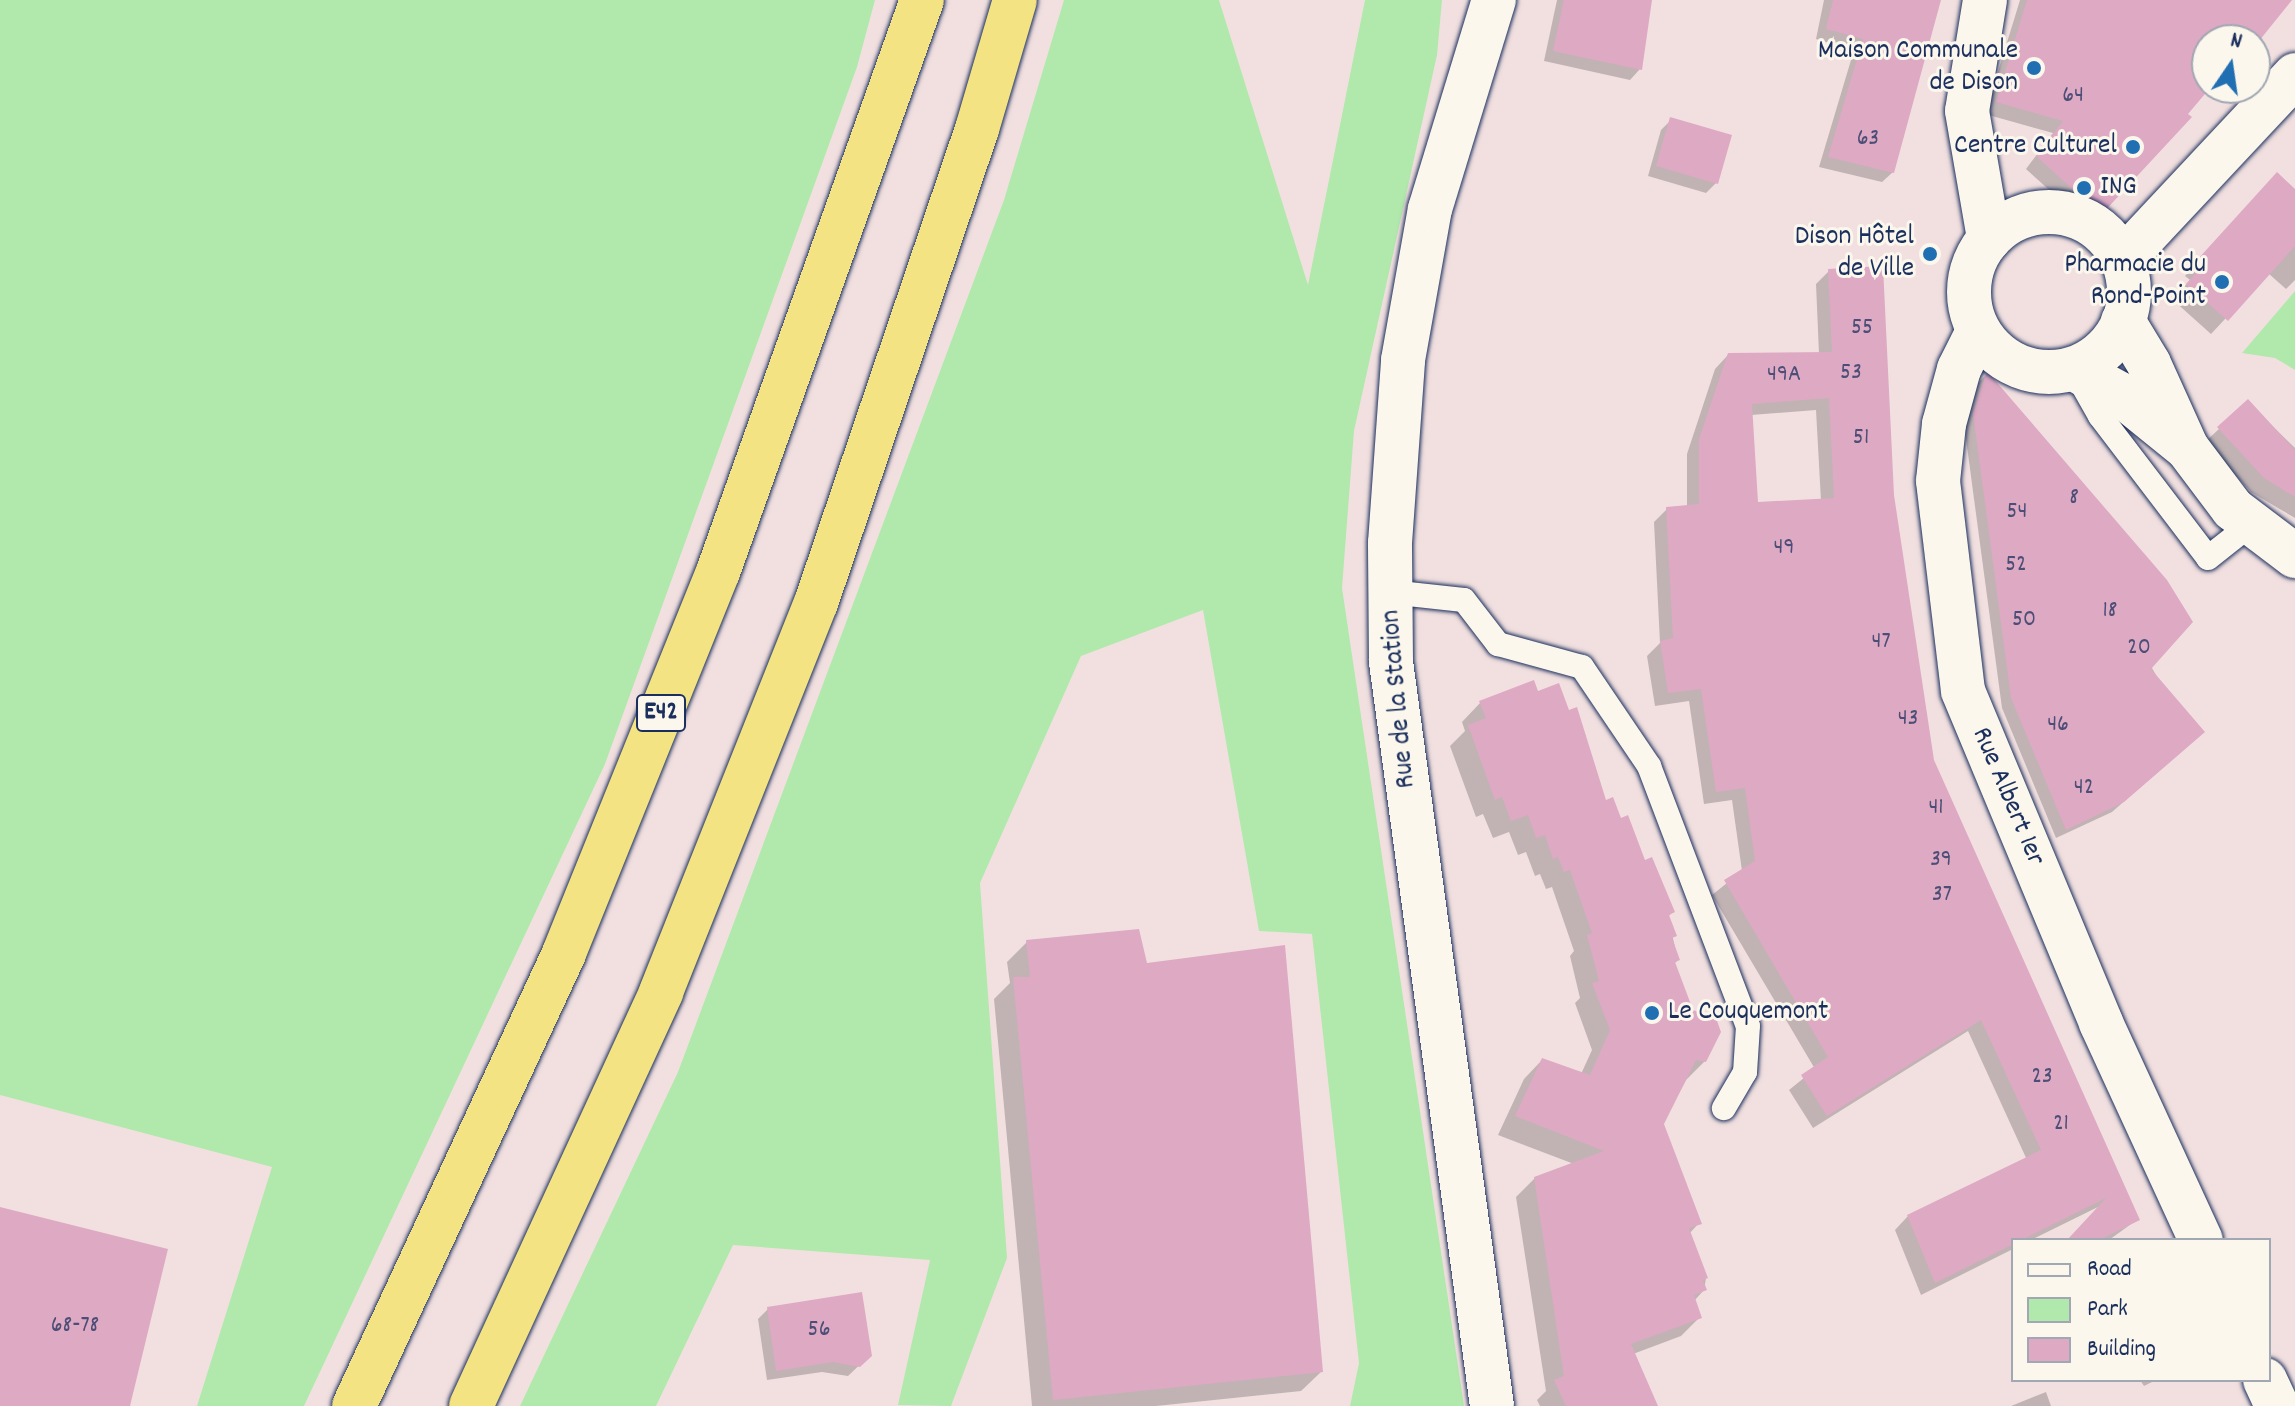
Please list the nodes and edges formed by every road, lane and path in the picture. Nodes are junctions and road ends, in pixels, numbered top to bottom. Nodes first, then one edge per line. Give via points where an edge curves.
1 (922, 0) edge
2 (1015, 0) edge
3 (1494, 0) edge
4 (1985, 0) edge
5 (2295, 75) edge
6 (1989, 239) junction
7 (2123, 259) junction
8 (2123, 321) junction
9 (1978, 331) junction
10 (2074, 369) junction
11 (2187, 448) junction
12 (2251, 524) junction
13 (2295, 556) edge
14 (1390, 592) junction
15 (1724, 1108) dead end
16 (2200, 1238) edge
17 (2266, 1382) edge
18 (354, 1406) edge
19 (471, 1406) edge
20 (1492, 1406) edge
21 (2277, 1406) edge

1 - 18 highway, E42 via 718,572 564,953
2 - 19 highway via 977,129 816,603 661,992
3 - 14 main road, Rue de la Station via 1430,209 1406,345 1394,460
4 - 6 main road via 1967,111
5 - 7 main road
6 - 7 main road via 2010,222 2035,213 2061,213 2097,229
6 - 9 main road via 1969,283
7 - 8 main road via 2129,303
8 - 10 main road via 2095,359
8 - 11 main road
9 - 10 main road via 2009,363 2029,371
9 - 16 main road, Rue Albert 1er via 1959,369 1944,424 1938,481 1963,691 2101,1023
10 - 11 main road via 2120,394
10 - 12 lane via 2100,416 2208,558
11 - 12 main road
12 - 13 main road
14 - 15 lane via 1464,600 1498,644 1582,667 1649,766 1748,1026 1745,1072
14 - 20 main road, Rue de la Station via 1391,662
17 - 21 main road

